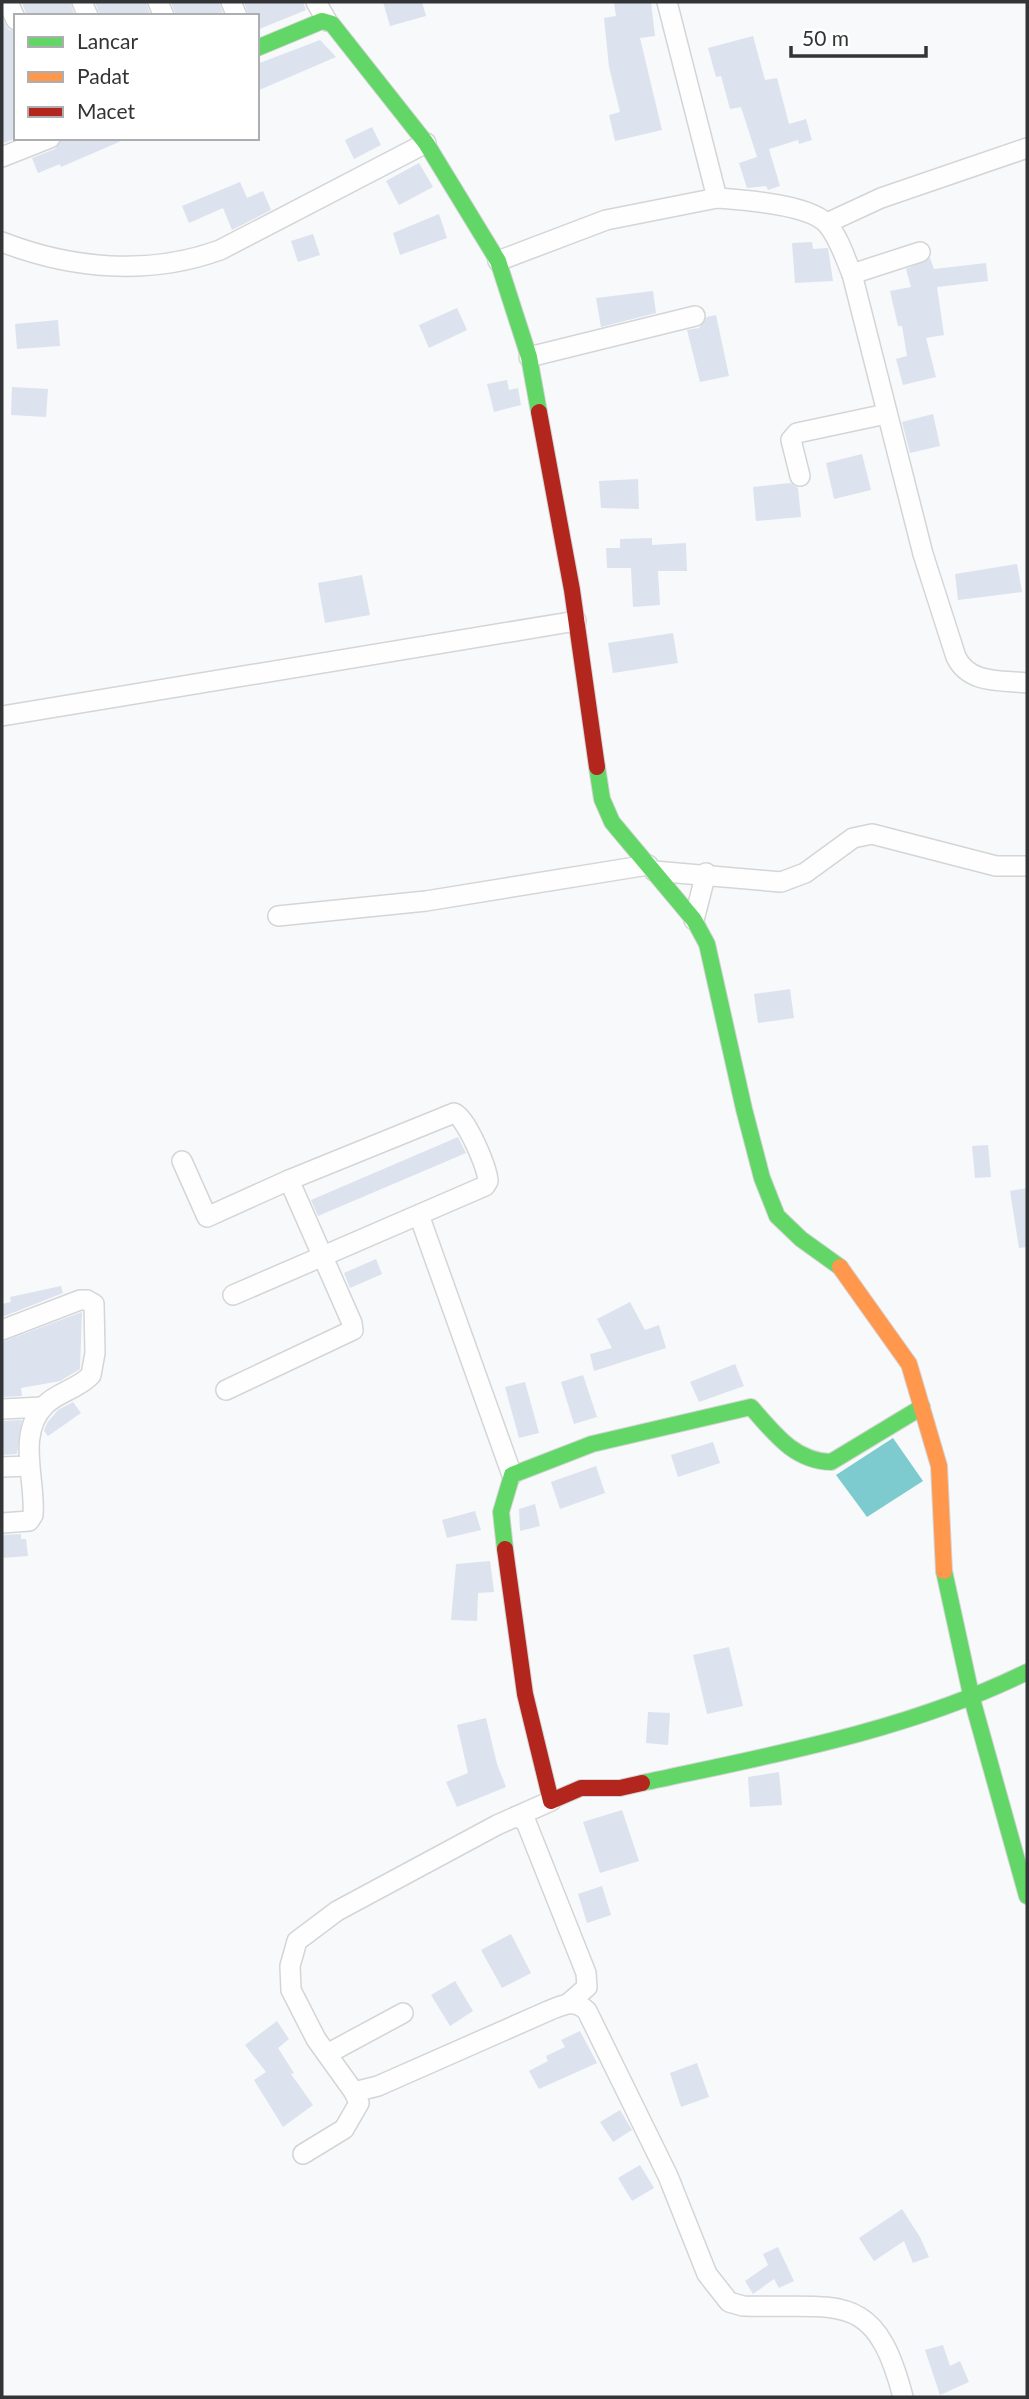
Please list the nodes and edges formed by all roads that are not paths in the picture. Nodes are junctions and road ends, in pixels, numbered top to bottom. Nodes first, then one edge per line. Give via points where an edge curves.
1 (316, 2) edge
2 (667, 2) edge
3 (327, 21) junction
4 (259, 47) edge
5 (45, 140) edge
6 (426, 143) junction
7 (1027, 148) edge
8 (2, 157) edge
9 (717, 198) junction
10 (827, 223) junction
11 (2, 242) edge
12 (920, 252) dead end
13 (498, 261) junction
14 (852, 274) junction
15 (695, 316) dead end
16 (529, 357) junction
17 (886, 414) junction
18 (800, 476) dead end
19 (576, 621) junction
20 (1027, 683) edge
21 (2, 716) edge
22 (1027, 866) edge
23 (651, 868) junction
24 (706, 873) junction
25 (278, 916) dead end
26 (694, 920) junction
27 (182, 1161) dead end
28 (289, 1180) junction
29 (419, 1215) junction
30 (322, 1256) junction
31 (233, 1295) dead end
32 (2, 1329) edge
33 (226, 1390) dead end
34 (43, 1407) junction
35 (922, 1407) junction
36 (2, 1409) edge
37 (28, 1466) junction
38 (2, 1467) edge
39 (512, 1475) junction
40 (2, 1523) edge
41 (1027, 1672) edge
42 (972, 1699) junction
43 (551, 1801) junction
44 (517, 1816) junction
45 (1027, 1896) edge
46 (570, 2002) junction
47 (403, 2013) dead end
48 (327, 2054) junction
49 (354, 2092) junction
50 (303, 2154) dead end
51 (903, 2397) edge

1 - 3 street
2 - 9 street
3 - 4 street
3 - 6 street
5 - 8 street
6 - 11 street via 220,250 189,261 98,266 62,261
6 - 13 street
7 - 10 street via 881,198
9 - 10 street via 788,207
9 - 13 street via 606,220
10 - 14 street
12 - 14 street
13 - 16 street
14 - 17 street
15 - 16 street
16 - 19 street
17 - 18 street via 797,433 791,440
17 - 20 street via 923,554 962,669 985,679
19 - 21 street
19 - 23 street via 602,799 612,822
22 - 24 street via 996,866 873,834 862,835 794,879
23 - 24 street
23 - 25 street via 426,901
23 - 26 street
24 - 26 street
26 - 35 street via 712,960 744,1109 777,1216 845,1270 909,1364
27 - 28 street via 207,1217
28 - 29 street via 458,1114 488,1181
28 - 30 street
29 - 30 street
29 - 39 street
30 - 31 street
30 - 33 street via 352,1330
32 - 34 street via 80,1300 94,1304 91,1376
34 - 36 street
34 - 37 street via 33,1426
35 - 39 street via 831,1462 819,1463 795,1454 751,1408 592,1444
35 - 42 street via 939,1466 945,1582
37 - 38 street
37 - 40 street via 33,1515 29,1521
39 - 43 street via 500,1512 523,1683
41 - 42 street
42 - 43 street via 825,1743 620,1788 580,1788
42 - 45 street
43 - 44 street
44 - 46 street via 526,1822 586,1973 587,1987
44 - 48 street via 337,1911 297,1941 290,1966 291,1990
46 - 49 street via 378,2086
46 - 51 street via 580,2003 587,2011 668,2176 707,2274 721,2293 729,2302 743,2306 850,2309 874,2326 885,2344
47 - 48 street
48 - 49 street
49 - 50 street via 359,2103 350,2123

